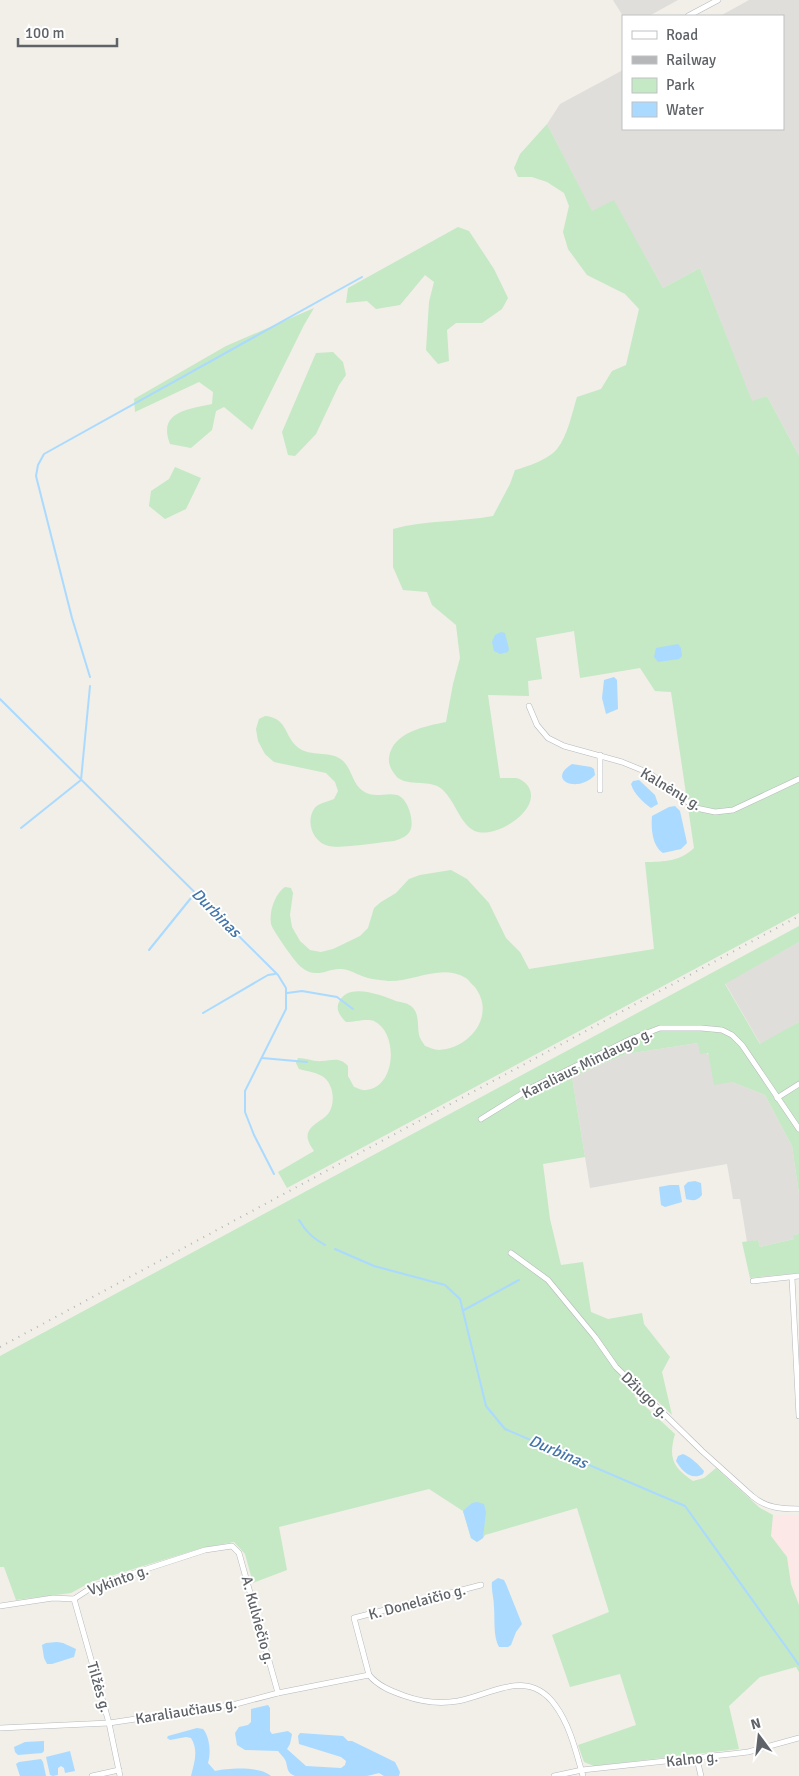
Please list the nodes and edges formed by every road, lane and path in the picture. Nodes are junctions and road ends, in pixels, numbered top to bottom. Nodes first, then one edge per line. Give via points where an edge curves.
1 (718, 0) edge
2 (690, 15) edge
3 (528, 706) dead end
4 (600, 755) junction
5 (799, 779) edge
6 (600, 790) dead end
7 (799, 1084) edge
8 (777, 1098) junction
9 (482, 1119) dead end
10 (799, 1129) edge
11 (511, 1253) dead end
12 (799, 1276) edge
13 (792, 1278) junction
14 (753, 1281) dead end
15 (798, 1394) edge
16 (799, 1416) edge
17 (799, 1509) edge
18 (236, 1548) joint
19 (481, 1585) dead end
20 (74, 1599) junction
21 (0, 1606) edge
22 (369, 1675) junction
23 (278, 1693) junction
24 (108, 1723) junction
25 (0, 1728) edge
26 (799, 1738) edge
27 (697, 1758) junction
28 (120, 1773) edge
29 (583, 1773) edge
30 (92, 1776) edge
31 (554, 1776) edge
32 (702, 1776) edge

1 - 2 street
3 - 4 street, Kalnėnų g. via 548,738 564,746
4 - 5 street, Kalnėnų g. via 649,773 696,808 715,812 733,810
4 - 6 street
7 - 8 street
8 - 9 street, Karaliaus Mindaugo g. via 732,1035 712,1028 666,1027 631,1038 572,1067
8 - 10 street, Karaliaus Mindaugo g.
11 - 17 street, Džiugo g. via 548,1280 616,1367 752,1496 772,1507
12 - 13 street
13 - 14 street
13 - 15 street
15 - 16 street
18 - 20 street, Vykinto g. via 205,1550 94,1586
18 - 23 street, A. Kulviečio g.
19 - 22 street, K. Donelaičio g. via 354,1618
20 - 21 street, Vykinto g. via 53,1598
20 - 24 street, Tilžės g.
22 - 23 street, Karaliaučiaus g.
22 - 29 street via 396,1693 437,1703 458,1701 523,1684 538,1688 562,1716
23 - 24 street, Karaliaučiaus g. via 236,1704
24 - 25 street, Karaliaučiaus g.
24 - 28 street, Tilžės g.
26 - 27 street, Kalno g. via 748,1752
27 - 29 street, Kalno g.
27 - 32 street
28 - 30 street
29 - 31 street, Kalno g.

